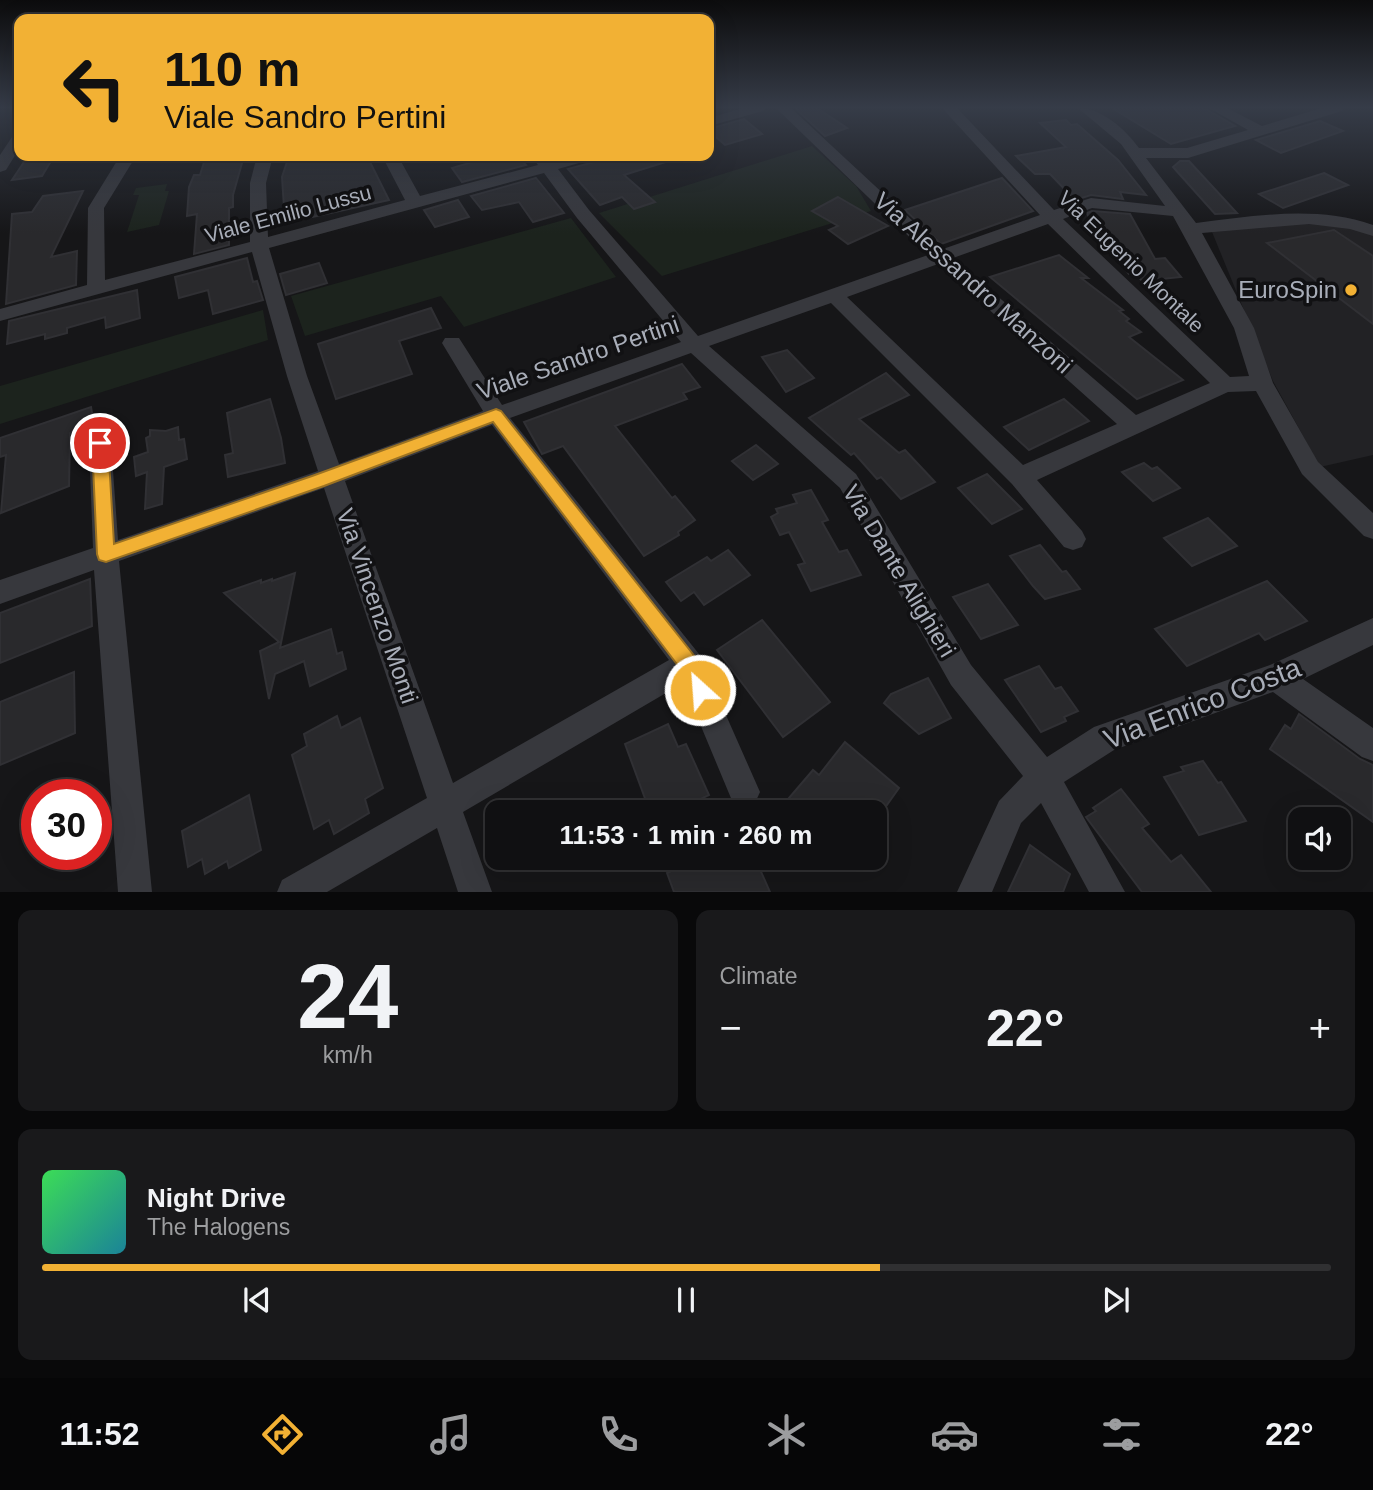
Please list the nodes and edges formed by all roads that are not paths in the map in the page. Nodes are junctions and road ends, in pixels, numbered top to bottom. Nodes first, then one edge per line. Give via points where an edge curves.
1 (11, 150) edge
2 (827, 150) edge
3 (987, 150) edge
4 (1132, 150) edge
5 (1200, 150) edge
6 (1134, 153) junction
7 (125, 161) edge
8 (264, 161) edge
9 (393, 161) edge
10 (544, 161) edge
11 (0, 167) edge
12 (415, 204) junction
13 (1051, 217) junction
14 (1185, 220) junction
15 (1373, 231) edge
16 (259, 245) junction
17 (940, 256) junction
18 (96, 288) junction
19 (833, 294) junction
20 (0, 315) edge
21 (452, 343) dead end
22 (695, 345) junction
23 (1262, 383) junction
24 (1225, 385) junction
25 (496, 415) junction
26 (1135, 427) junction
27 (100, 443) dead end
28 (332, 476) junction
29 (1020, 477) junction
30 (1373, 529) edge
31 (1073, 539) dead end
32 (106, 554) junction
33 (0, 592) edge
34 (1373, 631) edge
35 (689, 664) junction
36 (1276, 677) junction
37 (1373, 746) edge
38 (1044, 777) junction
39 (744, 792) dead end
40 (444, 804) junction
41 (135, 891) edge
42 (293, 891) edge
43 (475, 891) edge
44 (974, 891) edge
45 (1108, 891) edge

1 - 11 street
2 - 17 street, Via Alessandro Manzoni
3 - 13 street, Via Eugenio Montale
4 - 6 street
5 - 6 street
6 - 14 street
7 - 18 street via 96,208
8 - 16 street, Via Vincenzo Monti via 258,183
9 - 12 street
10 - 12 street, Viale Emilio Lussu
10 - 22 street, Via Dante Alighieri
12 - 16 street, Viale Emilio Lussu
13 - 14 street, Viale Sandro Pertini via 1091,203
13 - 17 street, Viale Sandro Pertini
13 - 24 street, Via Eugenio Montale
14 - 15 street, Viale Sandro Pertini via 1336,219
14 - 23 street via 1244,328
16 - 18 street, Viale Emilio Lussu
16 - 28 street, Via Vincenzo Monti
17 - 19 street, Viale Sandro Pertini
17 - 26 street, Via Alessandro Manzoni
18 - 20 street, Viale Emilio Lussu
19 - 22 street, Viale Sandro Pertini
19 - 29 street
21 - 25 street
22 - 25 street, Viale Sandro Pertini
22 - 38 street, Via Dante Alighieri via 848,481 961,675
23 - 24 street
23 - 30 street via 1310,468
24 - 26 street
25 - 28 street, Viale Sandro Pertini
25 - 35 street
26 - 29 street
27 - 32 street
28 - 32 street, Viale Sandro Pertini
28 - 40 street, Via Vincenzo Monti
29 - 31 street
32 - 33 street, Viale Sandro Pertini
32 - 41 street
34 - 36 street, Via Enrico Costa
35 - 39 street
35 - 40 street
36 - 37 street
36 - 38 street, Via Enrico Costa via 1105,738
38 - 44 street, Via Enrico Costa via 1010,812
38 - 45 street, Via Dante Alighieri
40 - 42 street
40 - 43 street, Via Vincenzo Monti

